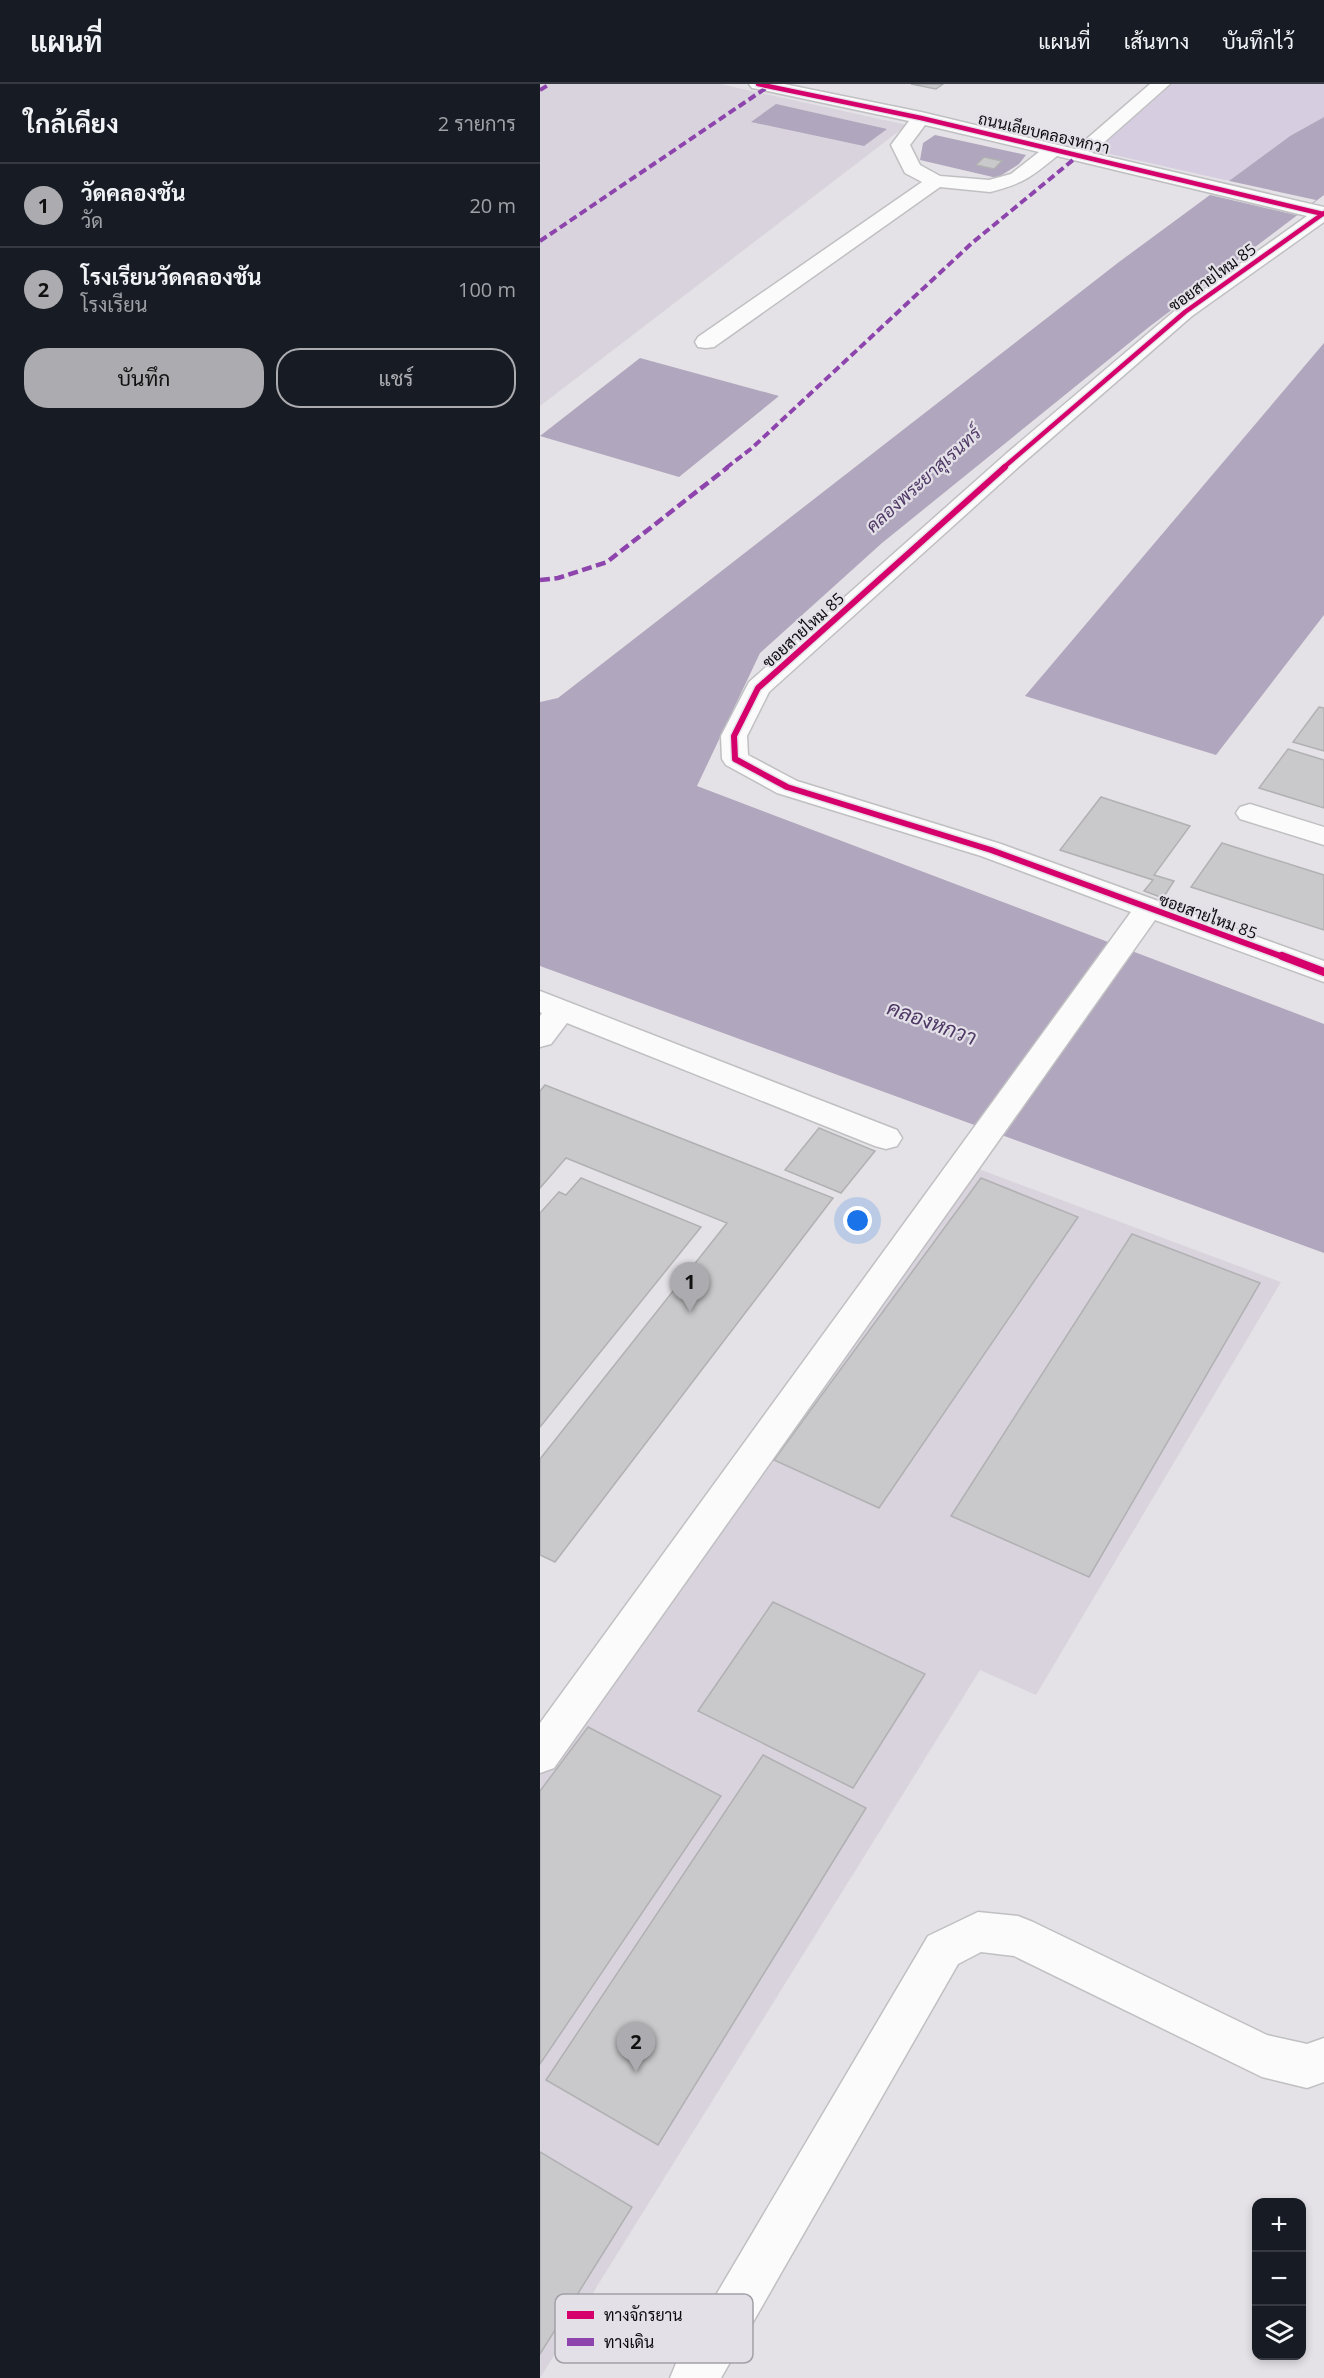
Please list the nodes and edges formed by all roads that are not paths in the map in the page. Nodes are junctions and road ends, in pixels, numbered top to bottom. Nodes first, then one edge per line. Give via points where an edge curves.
1 (758, 84) edge
2 (1161, 84) edge
3 (921, 118) junction
4 (1054, 149) junction
5 (1079, 155) junction
6 (936, 181) junction
7 (1317, 212) edge
8 (706, 342) dead end
9 (1250, 813) dead end
10 (1324, 836) edge
11 (1149, 908) junction
12 (1324, 972) edge
13 (551, 1005) edge
14 (540, 1037) edge
15 (886, 1138) dead end
16 (540, 1755) edge
17 (1324, 2060) edge
18 (742, 2294) edge
19 (702, 2363) edge
20 (693, 2378) edge

1 - 3 street, ถนนเลียบคลองหกวา
2 - 5 street
3 - 4 street, ถนนเลียบคลองหกวา
3 - 6 street via 900,145 912,169
4 - 5 street, ถนนเลียบคลองหกวา
4 - 6 street via 1018,178 990,186
5 - 7 street, ถนนเลียบคลองหกวา
6 - 8 street
7 - 11 street, ซอยสายไหม 85 via 1185,312 758,688 734,736 735,759 787,787 992,850
9 - 10 street
11 - 12 street, ซอยสายไหม 85
11 - 16 street
13 - 14 street
13 - 15 street
17 - 18 street via 1307,2066 1262,2055 1018,1936 978,1932 943,1950
19 - 20 street

